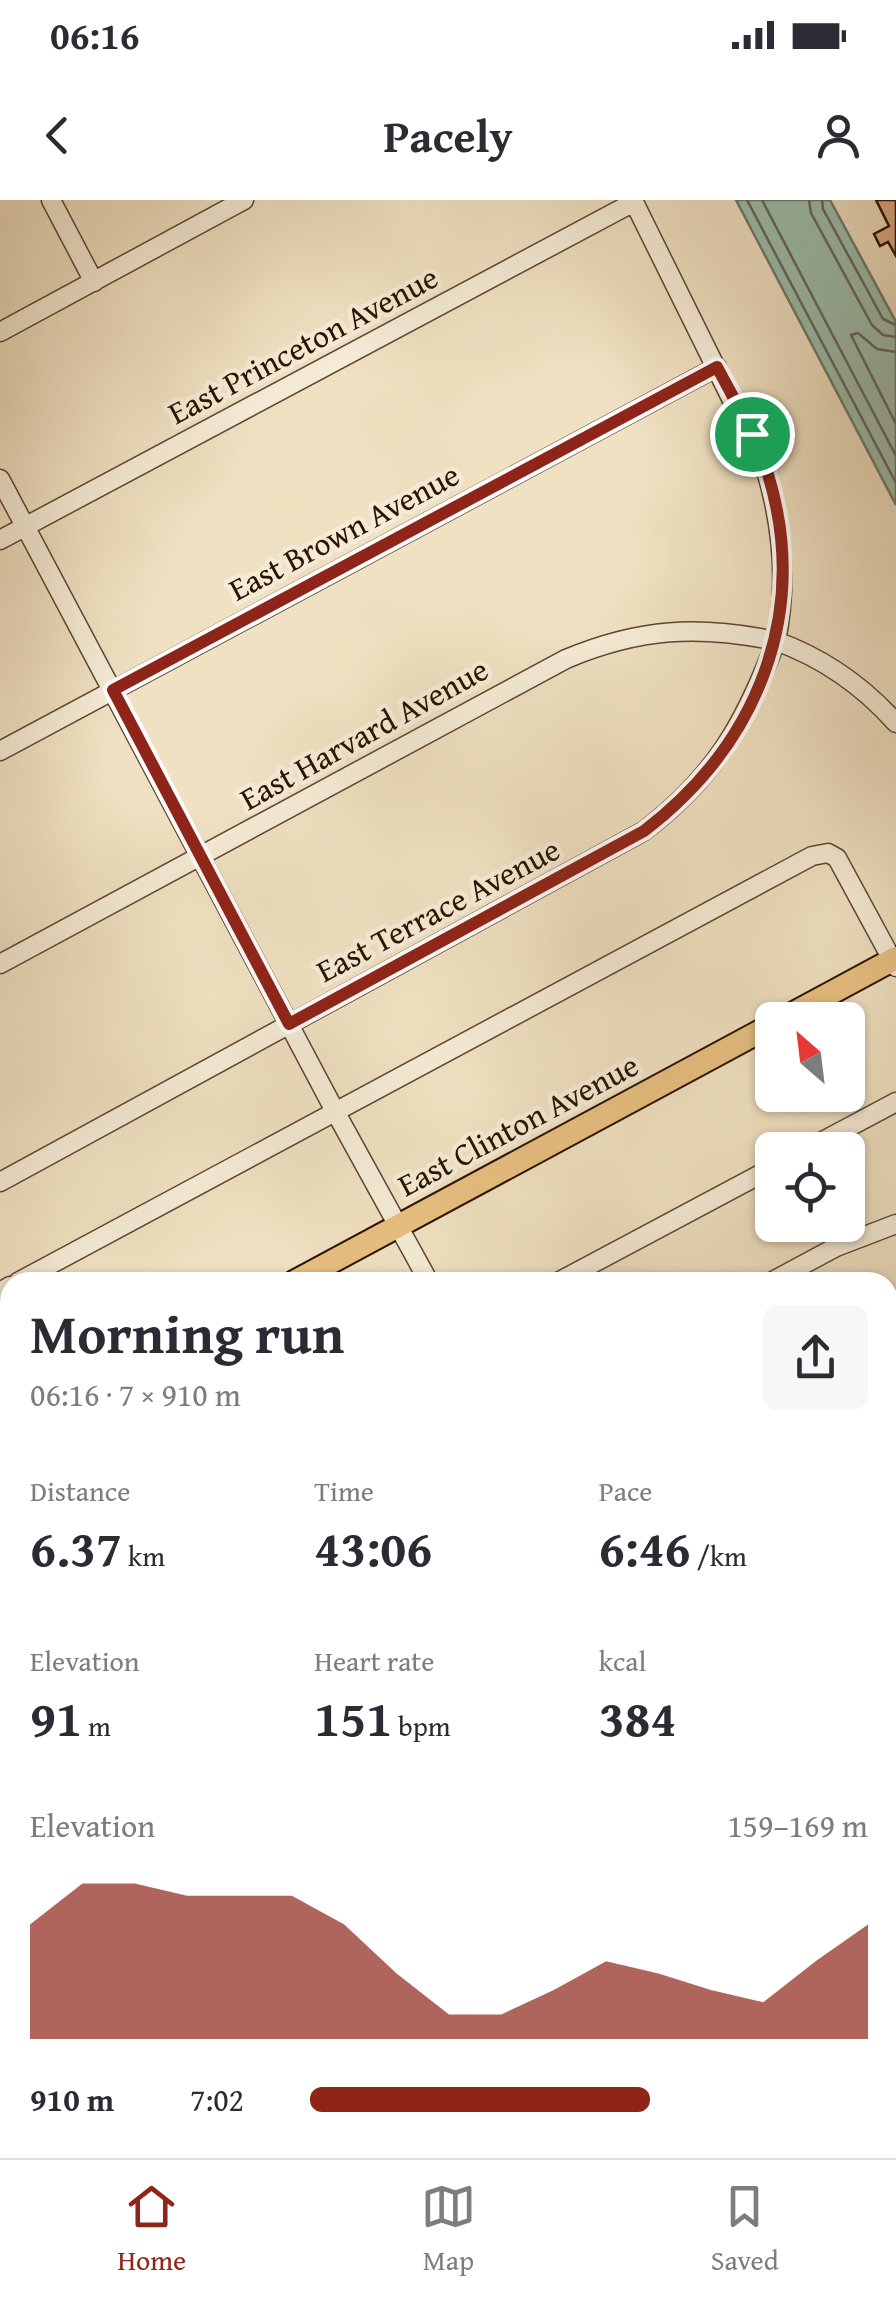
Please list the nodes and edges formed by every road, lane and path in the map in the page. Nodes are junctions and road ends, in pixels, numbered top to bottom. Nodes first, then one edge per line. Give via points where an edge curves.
1 (50, 200) edge
2 (244, 200) edge
3 (634, 201) edge
4 (94, 282) junction
5 (0, 332) edge
6 (717, 367) junction
7 (0, 479) edge
8 (26, 526) junction
9 (0, 540) edge
10 (776, 641) junction
11 (113, 690) junction
12 (896, 723) edge
13 (0, 751) edge
14 (202, 856) junction
15 (895, 962) edge
16 (0, 964) edge
17 (816, 1002) edge
18 (289, 1024) junction
19 (755, 1034) edge
20 (896, 1102) edge
21 (336, 1113) junction
22 (840, 1132) edge
23 (755, 1177) edge
24 (0, 1182) edge
25 (896, 1224) edge
26 (398, 1226) junction
27 (37, 1272) edge
28 (313, 1272) edge
29 (423, 1272) edge
30 (577, 1272) edge
31 (790, 1272) edge

1 - 4 street
2 - 4 street
3 - 6 street, East Terrace Avenue
3 - 8 street, East Princeton Avenue
4 - 5 street
6 - 10 street, East Terrace Avenue via 773,493 783,588
6 - 11 street, East Brown Avenue
7 - 8 street
8 - 9 street, East Princeton Avenue
8 - 11 street
10 - 12 street, East Harvard Avenue via 842,675
10 - 14 street, East Harvard Avenue via 702,630 599,645
10 - 18 street, East Terrace Avenue via 746,716 669,812 613,850
11 - 13 street, East Brown Avenue
11 - 14 street
14 - 16 street, East Harvard Avenue
14 - 18 street
15 - 17 main road
15 - 21 street via 849,874 837,858 819,853
18 - 21 street
18 - 24 street, East Terrace Avenue
19 - 26 main road, East Clinton Avenue
20 - 22 street
21 - 26 street
21 - 27 street
23 - 30 street
25 - 31 street
26 - 28 main road, East Clinton Avenue
26 - 29 street

